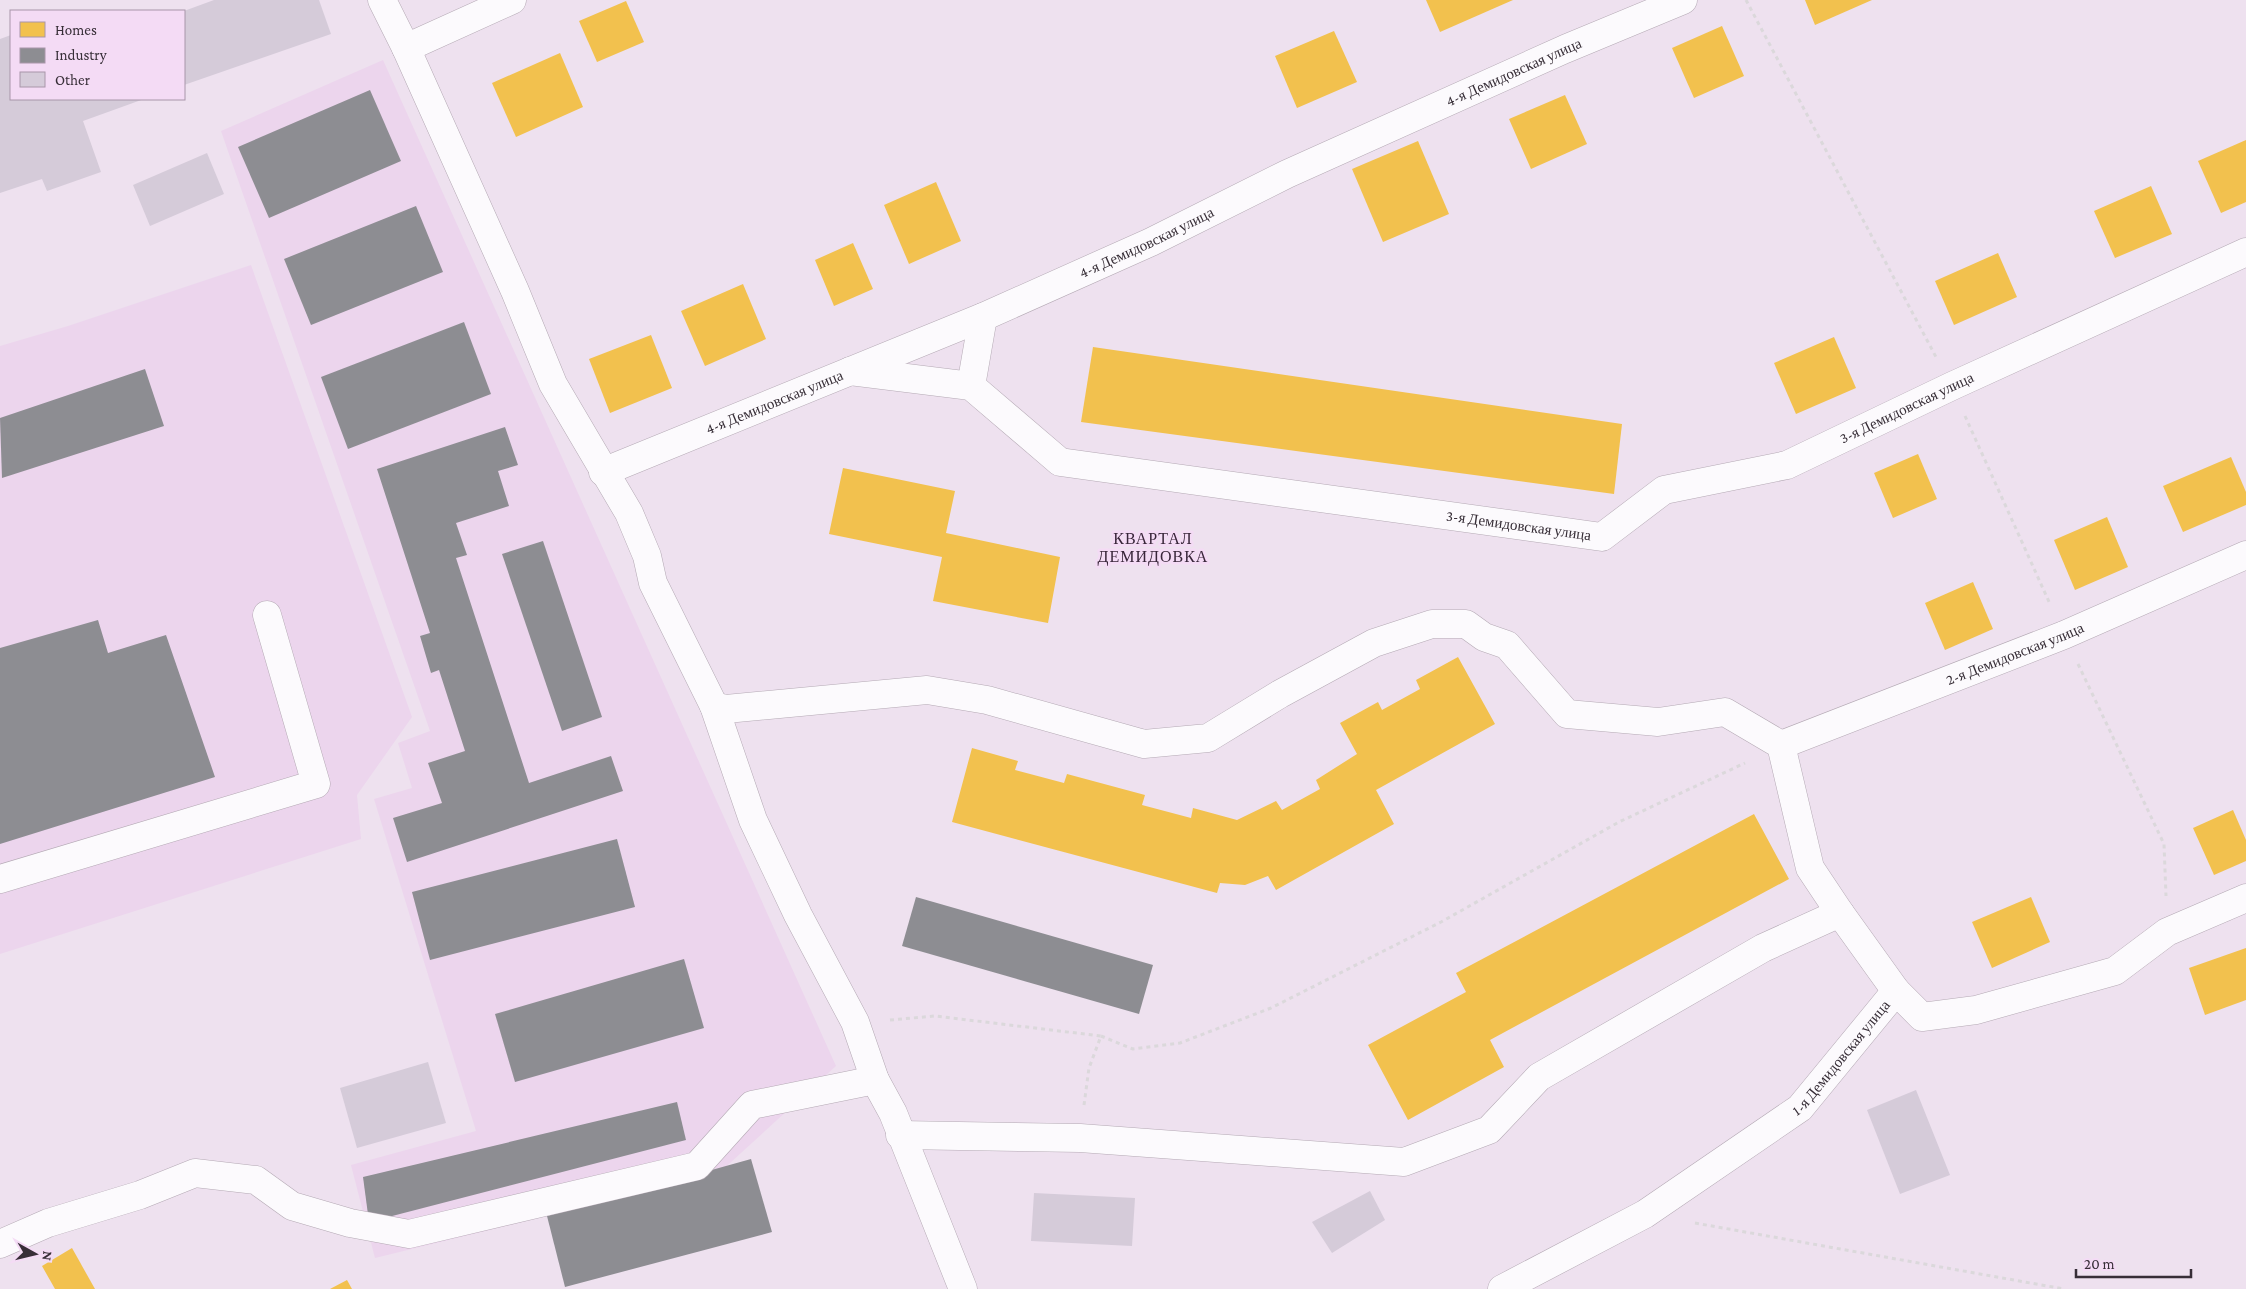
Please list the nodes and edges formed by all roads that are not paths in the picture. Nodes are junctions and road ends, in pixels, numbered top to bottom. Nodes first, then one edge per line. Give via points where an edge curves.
1 (382, 0) edge
2 (512, 0) edge
3 (1683, 0) edge
4 (406, 48) junction
5 (2246, 252) edge
6 (983, 317) junction
7 (850, 371) junction
8 (972, 386) junction
9 (603, 472) junction
10 (2246, 555) edge
11 (267, 615) dead end
12 (714, 706) junction
13 (1782, 745) junction
14 (0, 878) edge
15 (2246, 898) edge
16 (1840, 914) junction
17 (1896, 991) junction
18 (875, 1080) junction
19 (900, 1135) junction
20 (0, 1244) edge
21 (963, 1289) edge
22 (1502, 1289) edge

1 - 4 street
2 - 4 street
3 - 6 street, 4-я Демидовская улица via 1565,49 1296,170 1151,242
4 - 9 street via 553,384
5 - 8 street, 3-я Демидовская улица via 1787,464 1664,490 1602,537 1060,462
6 - 7 street, 4-я Демидовская улица
6 - 8 street
7 - 8 street
7 - 9 street, 4-я Демидовская улица
9 - 12 street via 629,513 647,556 653,583
10 - 13 street, 2-я Демидовская улица via 2064,635
11 - 14 street via 316,784
12 - 13 street via 726,710 927,690 987,700 1144,744 1208,738 1374,643 1432,624 1466,624 1484,637 1507,645 1567,714 1658,722 1725,712
12 - 18 street via 753,820 798,915 855,1022
13 - 16 street via 1810,868
15 - 17 street, 1-я Демидовская улица via 2167,932 2116,972 1976,1010 1922,1017
16 - 17 street
16 - 19 street via 1763,948 1539,1077 1488,1130 1404,1162 1080,1138
17 - 22 street, 1-я Демидовская улица via 1800,1108 1645,1214
18 - 19 street via 893,1113
18 - 20 street via 752,1105 697,1166 409,1234 350,1223 292,1206 256,1180 195,1173 140,1195 48,1223
19 - 21 street

